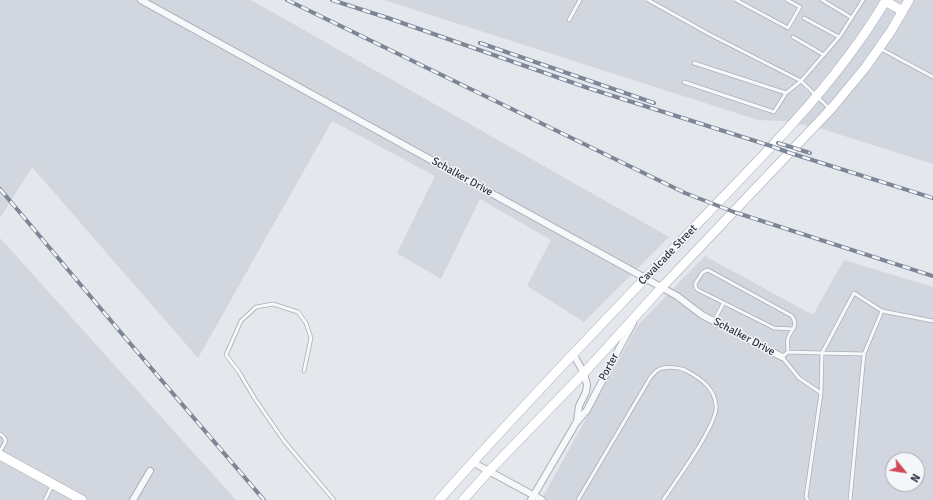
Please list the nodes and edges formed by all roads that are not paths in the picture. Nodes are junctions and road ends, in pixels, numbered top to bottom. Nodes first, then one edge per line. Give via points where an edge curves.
1 (141, 0) edge
2 (580, 0) edge
3 (648, 0) edge
4 (736, 0) edge
5 (786, 0) edge
6 (822, 0) edge
7 (863, 0) edge
8 (909, 0) edge
9 (886, 1) edge
10 (903, 11) junction
11 (804, 18) dead end
12 (852, 18) junction
13 (569, 20) dead end
14 (793, 37) dead end
15 (839, 37) junction
16 (879, 48) junction
17 (824, 54) junction
18 (694, 63) dead end
19 (933, 77) edge
20 (801, 81) junction
21 (684, 82) dead end
22 (786, 93) junction
23 (817, 96) junction
24 (831, 109) junction
25 (741, 178) junction
26 (754, 191) junction
27 (645, 278) junction
28 (662, 287) junction
29 (724, 304) junction
30 (641, 310) junction
31 (882, 311) junction
32 (714, 321) junction
33 (933, 321) edge
34 (793, 329) junction
35 (788, 352) junction
36 (822, 353) junction
37 (573, 354) junction
38 (864, 354) junction
39 (782, 357) junction
40 (304, 371) dead end
41 (584, 373) junction
42 (821, 393) junction
43 (576, 423) junction
44 (0, 434) edge
45 (0, 451) edge
46 (0, 455) edge
47 (472, 462) junction
48 (150, 471) dead end
49 (489, 471) junction
50 (53, 484) junction
51 (532, 498) edge
52 (45, 500) edge
53 (82, 500) edge
54 (133, 500) edge
55 (334, 500) edge
56 (439, 500) edge
57 (463, 500) edge
58 (542, 500) edge
59 (578, 500) edge
60 (664, 500) edge
61 (808, 500) edge
62 (850, 500) edge

1 - 27 street, Schalker Drive
2 - 13 lane
3 - 20 lane
4 - 5 lane via 788,28 800,7
6 - 12 lane
7 - 12 lane
8 - 10 main road, Cavalcade Street
9 - 10 main road
9 - 23 main road, Cavalcade Street via 854,49
10 - 16 main road, Cavalcade Street
11 - 15 lane
12 - 15 lane
14 - 17 lane
15 - 17 lane
16 - 19 lane
16 - 24 main road, Cavalcade Street
17 - 20 lane
18 - 22 lane
20 - 22 lane
20 - 23 lane
21 - 22 lane via 774,112
23 - 24 lane
23 - 25 main road, Cavalcade Street
24 - 26 main road, Cavalcade Street
25 - 26 main road
25 - 27 main road, Cavalcade Street
26 - 28 main road, Cavalcade Street
27 - 28 street, Schalker Drive
27 - 37 main road, Cavalcade Street
28 - 30 main road, Cavalcade Street
28 - 32 street, Schalker Drive
29 - 32 lane
29 - 34 lane via 774,328
29 - 34 lane via 696,288 695,284 705,271 708,270 792,316 795,321
30 - 41 main road, Cavalcade Street
30 - 43 street, Porter via 586,410
31 - 33 lane
31 - 36 lane via 854,293
31 - 38 lane
32 - 39 street, Schalker Drive
34 - 35 lane via 788,339
35 - 36 lane
35 - 39 lane
36 - 38 lane
36 - 42 lane
37 - 41 street, Porter
37 - 47 main road, Cavalcade Street
38 - 62 lane
39 - 42 lane via 799,378
40 - 55 lane via 311,338 306,323 298,312 273,304 256,307 242,321 226,355 284,441
41 - 43 street, Porter via 587,386
41 - 49 main road, Cavalcade Street
42 - 61 lane via 806,497
43 - 51 street, Porter
44 - 45 lane via 6,440
46 - 50 main road
47 - 49 street
47 - 56 main road, Cavalcade Street
48 - 54 street
49 - 51 street
49 - 57 main road, Cavalcade Street
50 - 52 lane
50 - 53 main road
51 - 58 street
59 - 60 lane via 650,378 658,369 669,367 681,369 705,383 714,394 717,406 702,442

